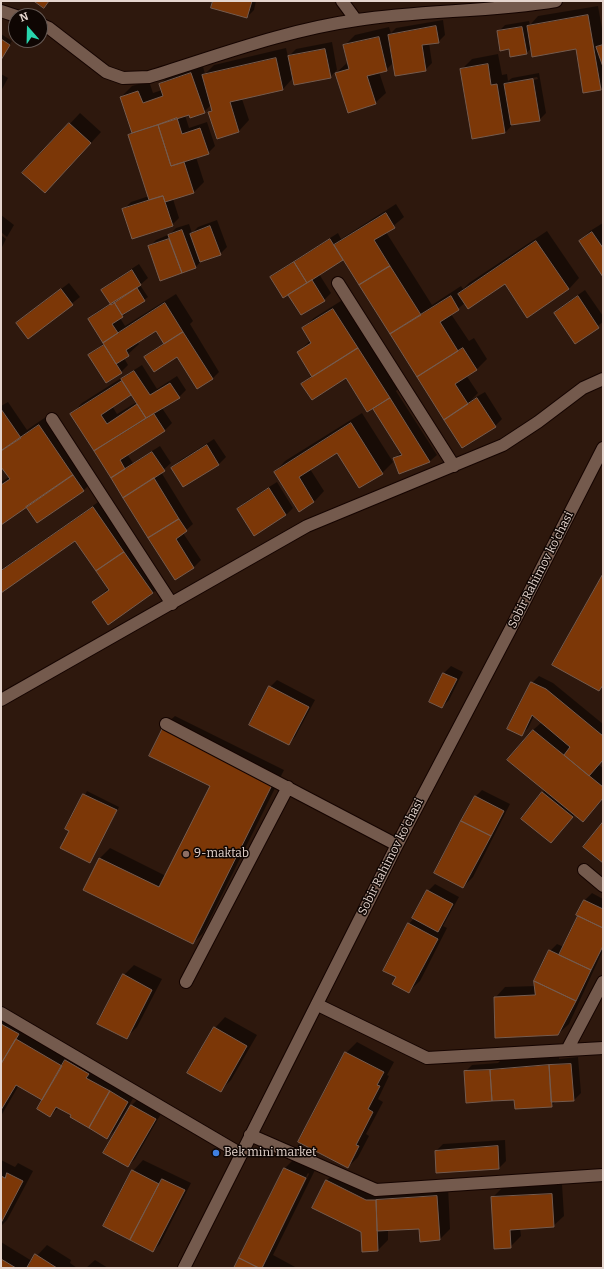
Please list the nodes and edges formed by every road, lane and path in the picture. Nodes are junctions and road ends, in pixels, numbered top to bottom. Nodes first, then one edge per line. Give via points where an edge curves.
1 (342, 1) edge
2 (556, 1) edge
3 (356, 20) junction
4 (48, 28) edge
5 (338, 283) dead end
6 (603, 379) edge
7 (52, 419) dead end
8 (603, 448) edge
9 (454, 466) junction
10 (172, 604) junction
11 (1, 700) edge
12 (166, 724) dead end
13 (288, 787) junction
14 (396, 845) junction
15 (584, 870) dead end
16 (603, 886) edge
17 (186, 982) dead end
18 (603, 982) edge
19 (318, 1005) junction
20 (1, 1013) edge
21 (603, 1048) edge
22 (567, 1050) junction
23 (250, 1136) junction
24 (241, 1154) junction
25 (603, 1175) edge
26 (184, 1268) edge

1 - 3 street
2 - 3 street via 520,7 419,12
3 - 4 street via 308,29 149,77 123,78 106,72
5 - 9 street
6 - 9 street via 583,388 503,445
7 - 10 street
8 - 14 street, Sobir Rahimov ko'chasi
9 - 10 street via 307,526
10 - 11 street
12 - 13 street
13 - 14 street
13 - 17 street
14 - 19 street, Sobir Rahimov ko'chasi
15 - 16 street
18 - 22 street
19 - 22 street via 427,1058
19 - 23 street, Sobir Rahimov ko'chasi
20 - 24 street
21 - 22 street
23 - 24 street, Sobir Rahimov ko'chasi
23 - 25 street via 376,1190
24 - 26 street, Sobir Rahimov ko'chasi

